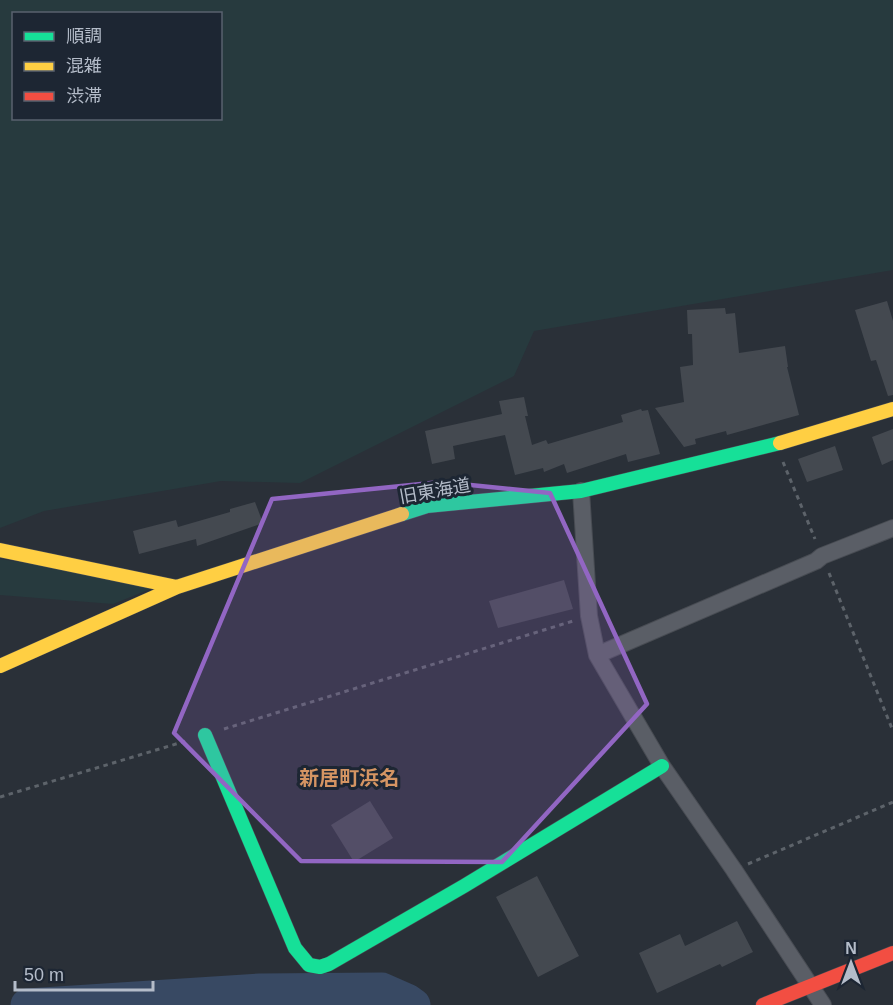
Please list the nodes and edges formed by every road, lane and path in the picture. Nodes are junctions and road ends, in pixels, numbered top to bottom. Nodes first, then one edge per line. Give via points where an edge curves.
1 (893, 410) edge
2 (776, 444) junction
3 (581, 491) junction
4 (893, 528) edge
5 (0, 550) edge
6 (822, 556) junction
7 (177, 587) junction
8 (589, 616) junction
9 (597, 655) junction
10 (0, 666) edge
11 (893, 731) edge
12 (206, 735) junction
13 (662, 766) junction
14 (0, 797) edge
15 (893, 802) edge
16 (734, 870) junction
17 (893, 953) edge
18 (810, 986) junction
19 (763, 1005) edge
20 (823, 1005) edge

1 - 2 street, 旧東海道
2 - 3 street, 旧東海道
2 - 6 path
3 - 7 street, 旧東海道 via 427,506
3 - 8 street
4 - 6 street
5 - 7 street
6 - 9 street
6 - 11 path
7 - 10 street, 旧東海道
8 - 9 street
8 - 12 path
9 - 13 street
12 - 13 street via 295,948 309,965 320,967 464,886
12 - 14 path
13 - 16 street
15 - 16 path
16 - 18 street
17 - 18 street
18 - 19 street
18 - 20 street

